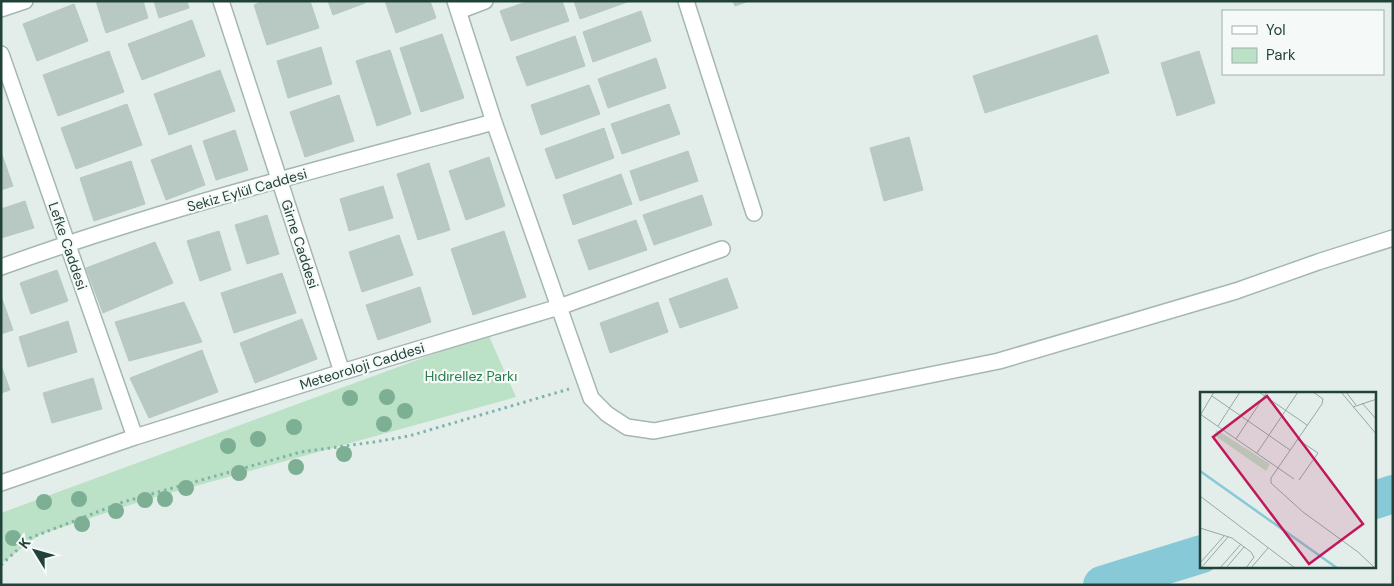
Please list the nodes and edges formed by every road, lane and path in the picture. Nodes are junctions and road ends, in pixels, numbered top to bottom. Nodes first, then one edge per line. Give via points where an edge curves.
1 (25, 1) edge
2 (221, 1) edge
3 (486, 1) edge
4 (686, 1) edge
5 (457, 6) edge
6 (1, 9) edge
7 (1, 54) edge
8 (494, 122) junction
9 (279, 180) junction
10 (754, 213) dead end
11 (1393, 238) edge
12 (67, 244) junction
13 (722, 249) dead end
14 (1, 267) edge
15 (558, 307) junction
16 (342, 372) junction
17 (586, 384) junction
18 (135, 437) junction
19 (1, 483) edge
20 (1, 565) edge

1 - 6 street
2 - 9 street, Girne Caddesi
3 - 5 street
4 - 10 street
5 - 8 street
7 - 12 street, Lefke Caddesi
8 - 9 street, Sekiz Eylül Caddesi
8 - 15 street
9 - 12 street, Sekiz Eylül Caddesi
9 - 16 street, Girne Caddesi
11 - 17 street via 1236,292 999,360 654,432 627,427 607,414 591,398
12 - 14 street, Sekiz Eylül Caddesi
12 - 18 street, Lefke Caddesi
13 - 15 street, Meteoroloji Caddesi
15 - 16 street, Meteoroloji Caddesi
15 - 17 street
16 - 18 street, Meteoroloji Caddesi
17 - 20 path via 409,436 301,452 124,502 30,538
18 - 19 street, Meteoroloji Caddesi

